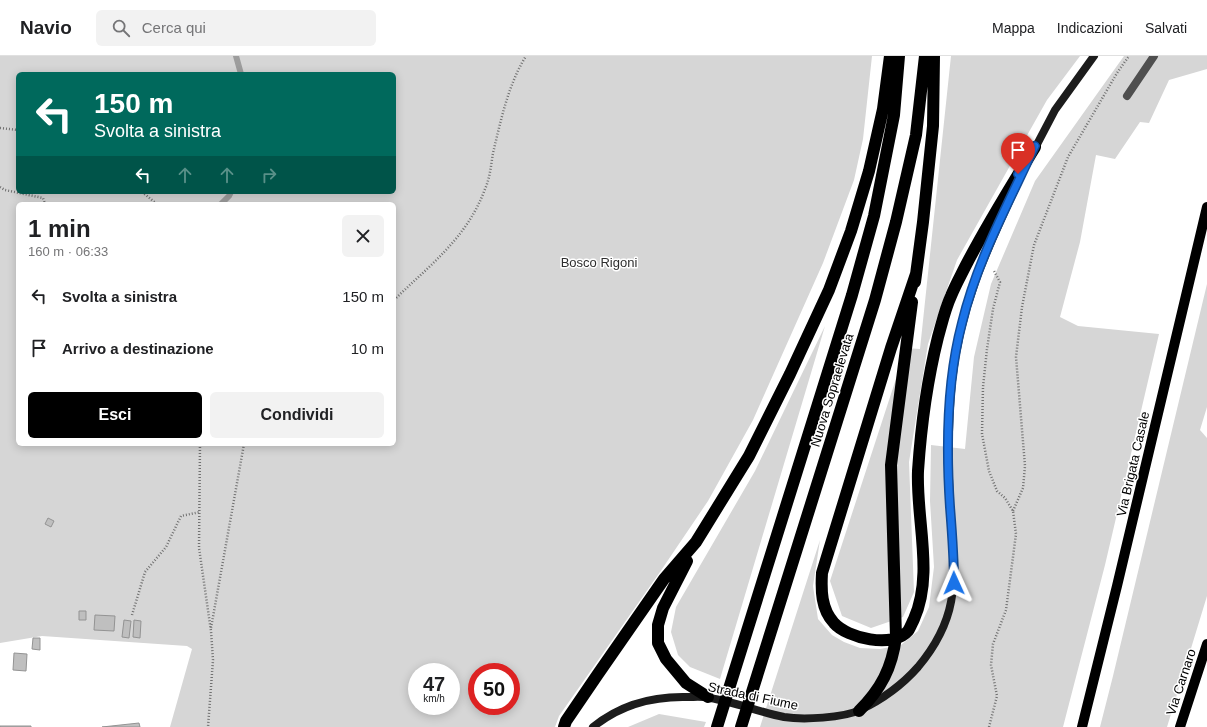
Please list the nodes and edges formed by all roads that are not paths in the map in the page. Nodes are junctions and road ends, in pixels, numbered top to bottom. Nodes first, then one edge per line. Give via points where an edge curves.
1 (890, 56) edge
2 (899, 56) edge
3 (925, 56) edge
4 (934, 56) edge
5 (1094, 56) edge
6 (1154, 56) edge
7 (1127, 96) dead end
8 (1035, 146) junction
9 (1207, 207) edge
10 (916, 274) junction
11 (696, 542) junction
12 (1207, 644) edge
13 (712, 698) junction
14 (859, 711) junction
15 (564, 727) edge
16 (593, 727) edge
17 (717, 727) edge
18 (741, 727) edge
19 (1082, 727) edge
20 (1180, 727) edge

1 - 11 highway via 883,109 868,171 851,231 829,290 749,456
2 - 17 highway, Nuova Sopraelevata via 894,115 874,216 852,295
3 - 18 highway, Nuova Sopraelevata via 916,136 879,286
4 - 10 highway via 933,126
5 - 8 main road, Strada di Fiume via 1055,110
6 - 7 lane
8 - 10 highway via 1001,201 950,297 932,360 923,409 918,473 924,578 920,600 908,632 897,638 874,640 845,632 833,622 824,607 822,573
8 - 14 main road, Strada di Fiume via 983,259 969,297 957,345 952,382 949,446 954,583 950,610 934,645 916,669 891,691
9 - 19 main road, Via Brigata Casale
10 - 14 highway via 891,465 896,637 888,670 872,698
11 - 13 highway via 663,608 658,625 658,643 666,658 686,683
11 - 15 highway via 664,579
12 - 20 main road, Via Carnaro
13 - 14 main road, Strada di Fiume via 786,717 836,716
13 - 16 main road, Strada di Fiume via 658,698 618,710

